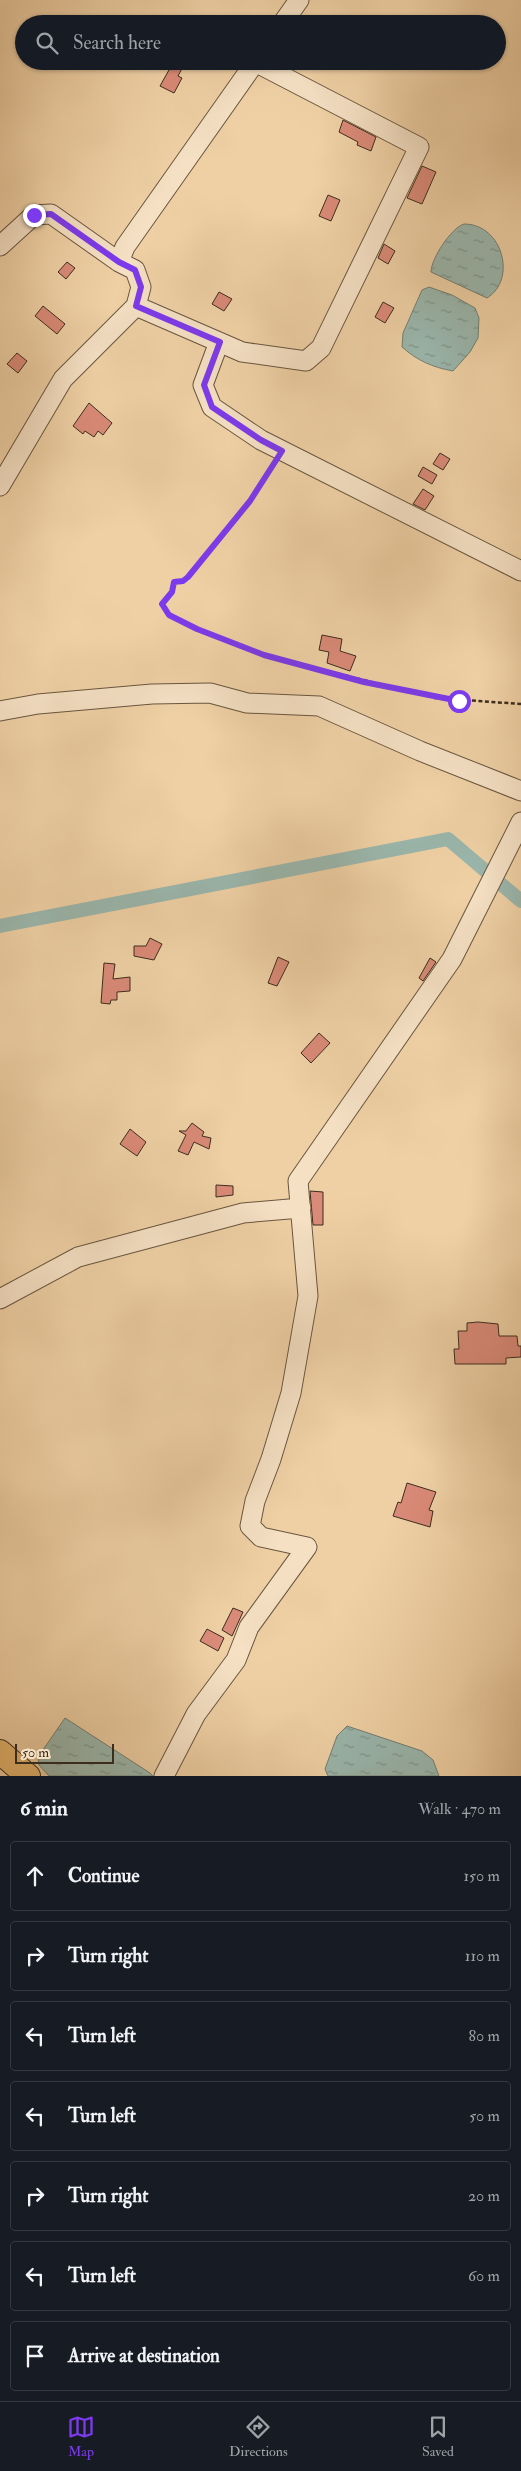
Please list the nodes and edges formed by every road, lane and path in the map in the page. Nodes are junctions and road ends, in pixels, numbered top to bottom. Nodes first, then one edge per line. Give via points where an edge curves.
1 (299, 0) edge
2 (288, 15) edge
3 (250, 70) edge
4 (271, 70) edge
5 (0, 246) edge
6 (119, 262) junction
7 (136, 306) junction
8 (220, 342) junction
9 (282, 451) junction
10 (0, 486) edge
11 (521, 571) edge
12 (521, 704) edge
13 (0, 711) edge
14 (521, 792) edge
15 (521, 822) edge
16 (300, 1208) junction
17 (0, 1299) edge
18 (0, 1752) edge
19 (28, 1776) edge
20 (164, 1776) edge

1 - 2 street
3 - 6 street via 125,247
4 - 8 street via 419,147 321,348 306,361 242,352
5 - 6 street via 34,215 51,214
6 - 7 street via 135,270 141,287
7 - 8 street
7 - 10 street via 63,379
8 - 9 street via 204,385 212,407
9 - 11 street
9 - 12 path via 250,501 188,577 174,582 172,592 162,604 169,615 264,655 364,682 434,698
13 - 14 street via 38,704 152,694 210,693 247,703 319,706
15 - 16 street via 452,959 298,1181
16 - 17 street via 243,1212 78,1256
16 - 20 street via 308,1296 291,1393 255,1501 250,1526 261,1536 307,1547 249,1627 236,1660 196,1714
18 - 19 main road

